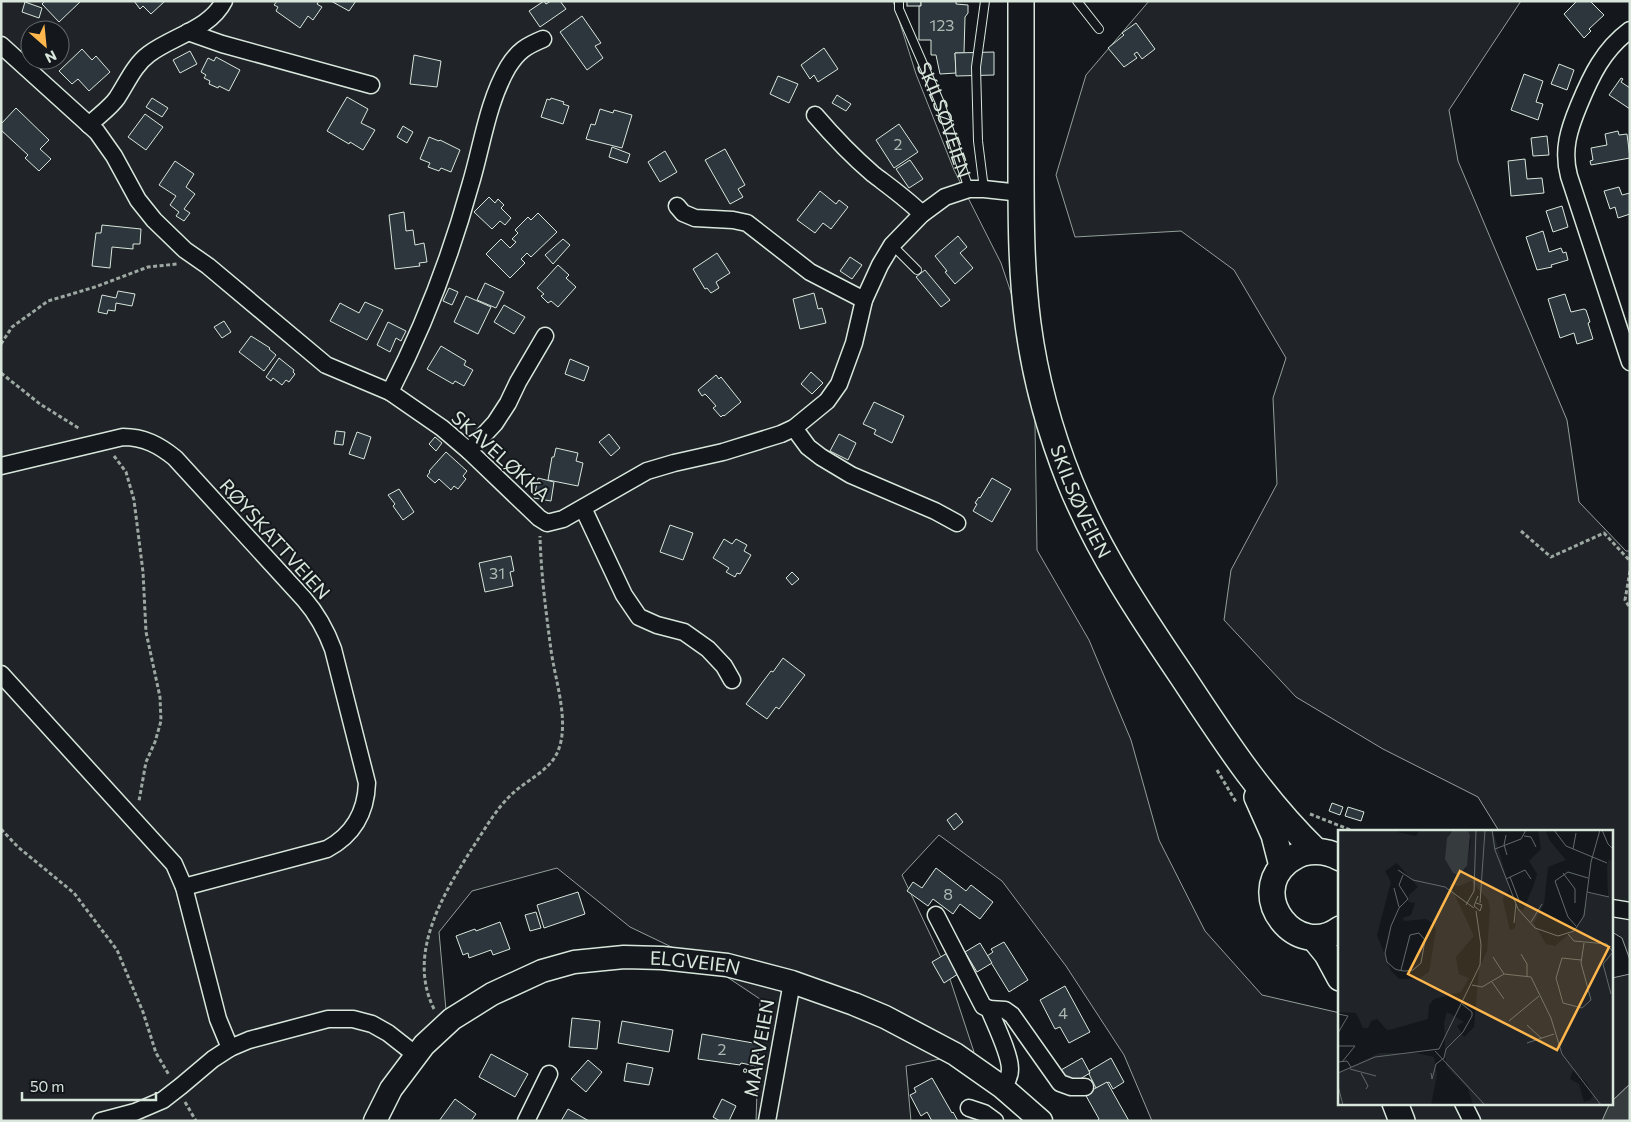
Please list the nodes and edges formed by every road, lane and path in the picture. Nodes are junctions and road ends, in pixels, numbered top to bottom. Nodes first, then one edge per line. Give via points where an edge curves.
1 (224, 1) edge
2 (899, 1) edge
3 (986, 1) edge
4 (1021, 1) edge
5 (1077, 1) edge
6 (1099, 29) dead end
7 (1630, 30) edge
8 (188, 32) junction
9 (543, 39) dead end
10 (1, 45) edge
11 (370, 85) dead end
12 (816, 115) dead end
13 (89, 125) junction
14 (976, 189) junction
15 (1021, 193) junction
16 (677, 206) dead end
17 (922, 214) junction
18 (892, 245) junction
19 (208, 266) junction
20 (917, 270) dead end
21 (864, 300) junction
22 (545, 336) dead end
23 (1, 344) edge
24 (1630, 362) edge
25 (1, 373) edge
26 (390, 392) junction
27 (794, 428) junction
28 (99, 441) junction
29 (469, 451) junction
30 (1, 466) edge
31 (583, 508) junction
32 (539, 518) junction
33 (957, 523) dead end
34 (1521, 531) dead end
35 (1630, 561) edge
36 (1630, 571) edge
37 (1630, 608) edge
38 (1, 674) edge
39 (732, 680) dead end
40 (1244, 770) junction
41 (1304, 809) dead end
42 (138, 823) junction
43 (1, 829) edge
44 (1350, 830) edge
45 (1315, 850) junction
46 (1338, 857) edge
47 (1282, 866) junction
48 (184, 887) junction
49 (1614, 908) edge
50 (1630, 911) edge
51 (936, 916) dead end
52 (1338, 930) edge
53 (1314, 938) junction
54 (1338, 974) edge
55 (792, 982) junction
56 (989, 1009) junction
57 (444, 1027) junction
58 (230, 1048) junction
59 (416, 1055) junction
60 (549, 1074) dead end
61 (1002, 1087) junction
62 (1085, 1087) dead end
63 (177, 1089) junction
64 (1395, 1104) edge
65 (1464, 1104) edge
66 (969, 1108) dead end
67 (101, 1121) edge
68 (375, 1121) edge
69 (526, 1121) edge
70 (767, 1121) edge
71 (995, 1121) edge
72 (1041, 1121) edge
73 (1402, 1121) edge
74 (1472, 1121) edge

1 - 8 street via 204,23
2 - 14 lane, SKILSØVEIEN
3 - 14 lane via 976,67
4 - 15 main road, SKILSØVEIEN
5 - 6 lane
7 - 24 street via 1604,55 1589,80 1568,135 1565,155
8 - 11 street
8 - 13 street via 148,54 116,99
9 - 26 street via 526,46 517,55 498,90 435,292
10 - 13 street, SKAVELØKKA
12 - 17 street via 837,140
13 - 19 street, SKAVELØKKA via 110,150 138,200 154,220 185,250
14 - 15 street, SKILSØVEIEN
14 - 17 street, SKAVELØKKA via 945,197
15 - 40 main road, SKILSØVEIEN via 1022,270 1030,335 1042,396 1070,482 1118,579
16 - 21 street via 694,218 746,223 810,272
17 - 18 street, SKAVELØKKA
18 - 20 lane
18 - 21 street, SKAVELØKKA
19 - 23 path via 148,266 95,287 48,300 12,327
19 - 26 street, SKAVELØKKA via 326,365
21 - 27 street, SKAVELØKKA via 854,343 839,384 827,401
22 - 29 street via 495,423
25 - 28 path via 40,404
26 - 29 street, SKAVELØKKA
27 - 31 street, SKAVELØKKA via 722,452 648,471
27 - 33 street via 808,447 851,475
28 - 30 street, RØYSKATTVEIEN
28 - 42 path via 109,448 126,472 134,500 146,632 160,697 161,721 156,742 146,762
28 - 48 street, RØYSKATTVEIEN via 133,437 163,448 312,608 333,649 365,772 367,794 361,815 356,825 336,844 317,852
29 - 32 street, SKAVELØKKA
31 - 32 street, SKAVELØKKA via 546,523
31 - 39 street via 624,595 639,617 684,632 708,649
32 - 57 path via 551,649 563,721 561,743 548,765 511,795 492,818 453,880 431,926 425,953 425,976 428,998
34 - 35 path via 1551,557 1604,533
36 - 37 path via 1625,600
38 - 42 street
40 - 45 main road, SKILSØVEIEN
40 - 47 main road, SKILSØVEIEN via 1274,835
41 - 44 path
42 - 48 street via 174,864
43 - 63 path via 18,847 74,892 117,950 144,1012 156,1053
45 - 46 main road, SKILSØVEIEN
45 - 47 main road via 1296,855
47 - 53 main road via 1273,888 1275,910 1291,930
48 - 58 street via 218,1019
49 - 50 street
51 - 56 street via 984,1006
52 - 53 main road
53 - 54 main road
55 - 57 main road, ELGVEIEN via 727,964 662,958 624,957 574,962 542,971 492,994
55 - 61 main road, ELGVEIEN via 885,1017 955,1054
55 - 70 street, MÅRVEIEN
56 - 61 street via 1010,1070
56 - 62 street via 1004,1010 1012,1015 1060,1083
57 - 59 main road, ELGVEIEN
58 - 59 street via 249,1040 341,1018 372,1024
58 - 63 street
59 - 68 main road, ELGVEIEN via 391,1089
60 - 69 street
61 - 72 main road, ELGVEIEN
63 - 67 street via 149,1106
64 - 73 main road
65 - 74 street
66 - 71 street

